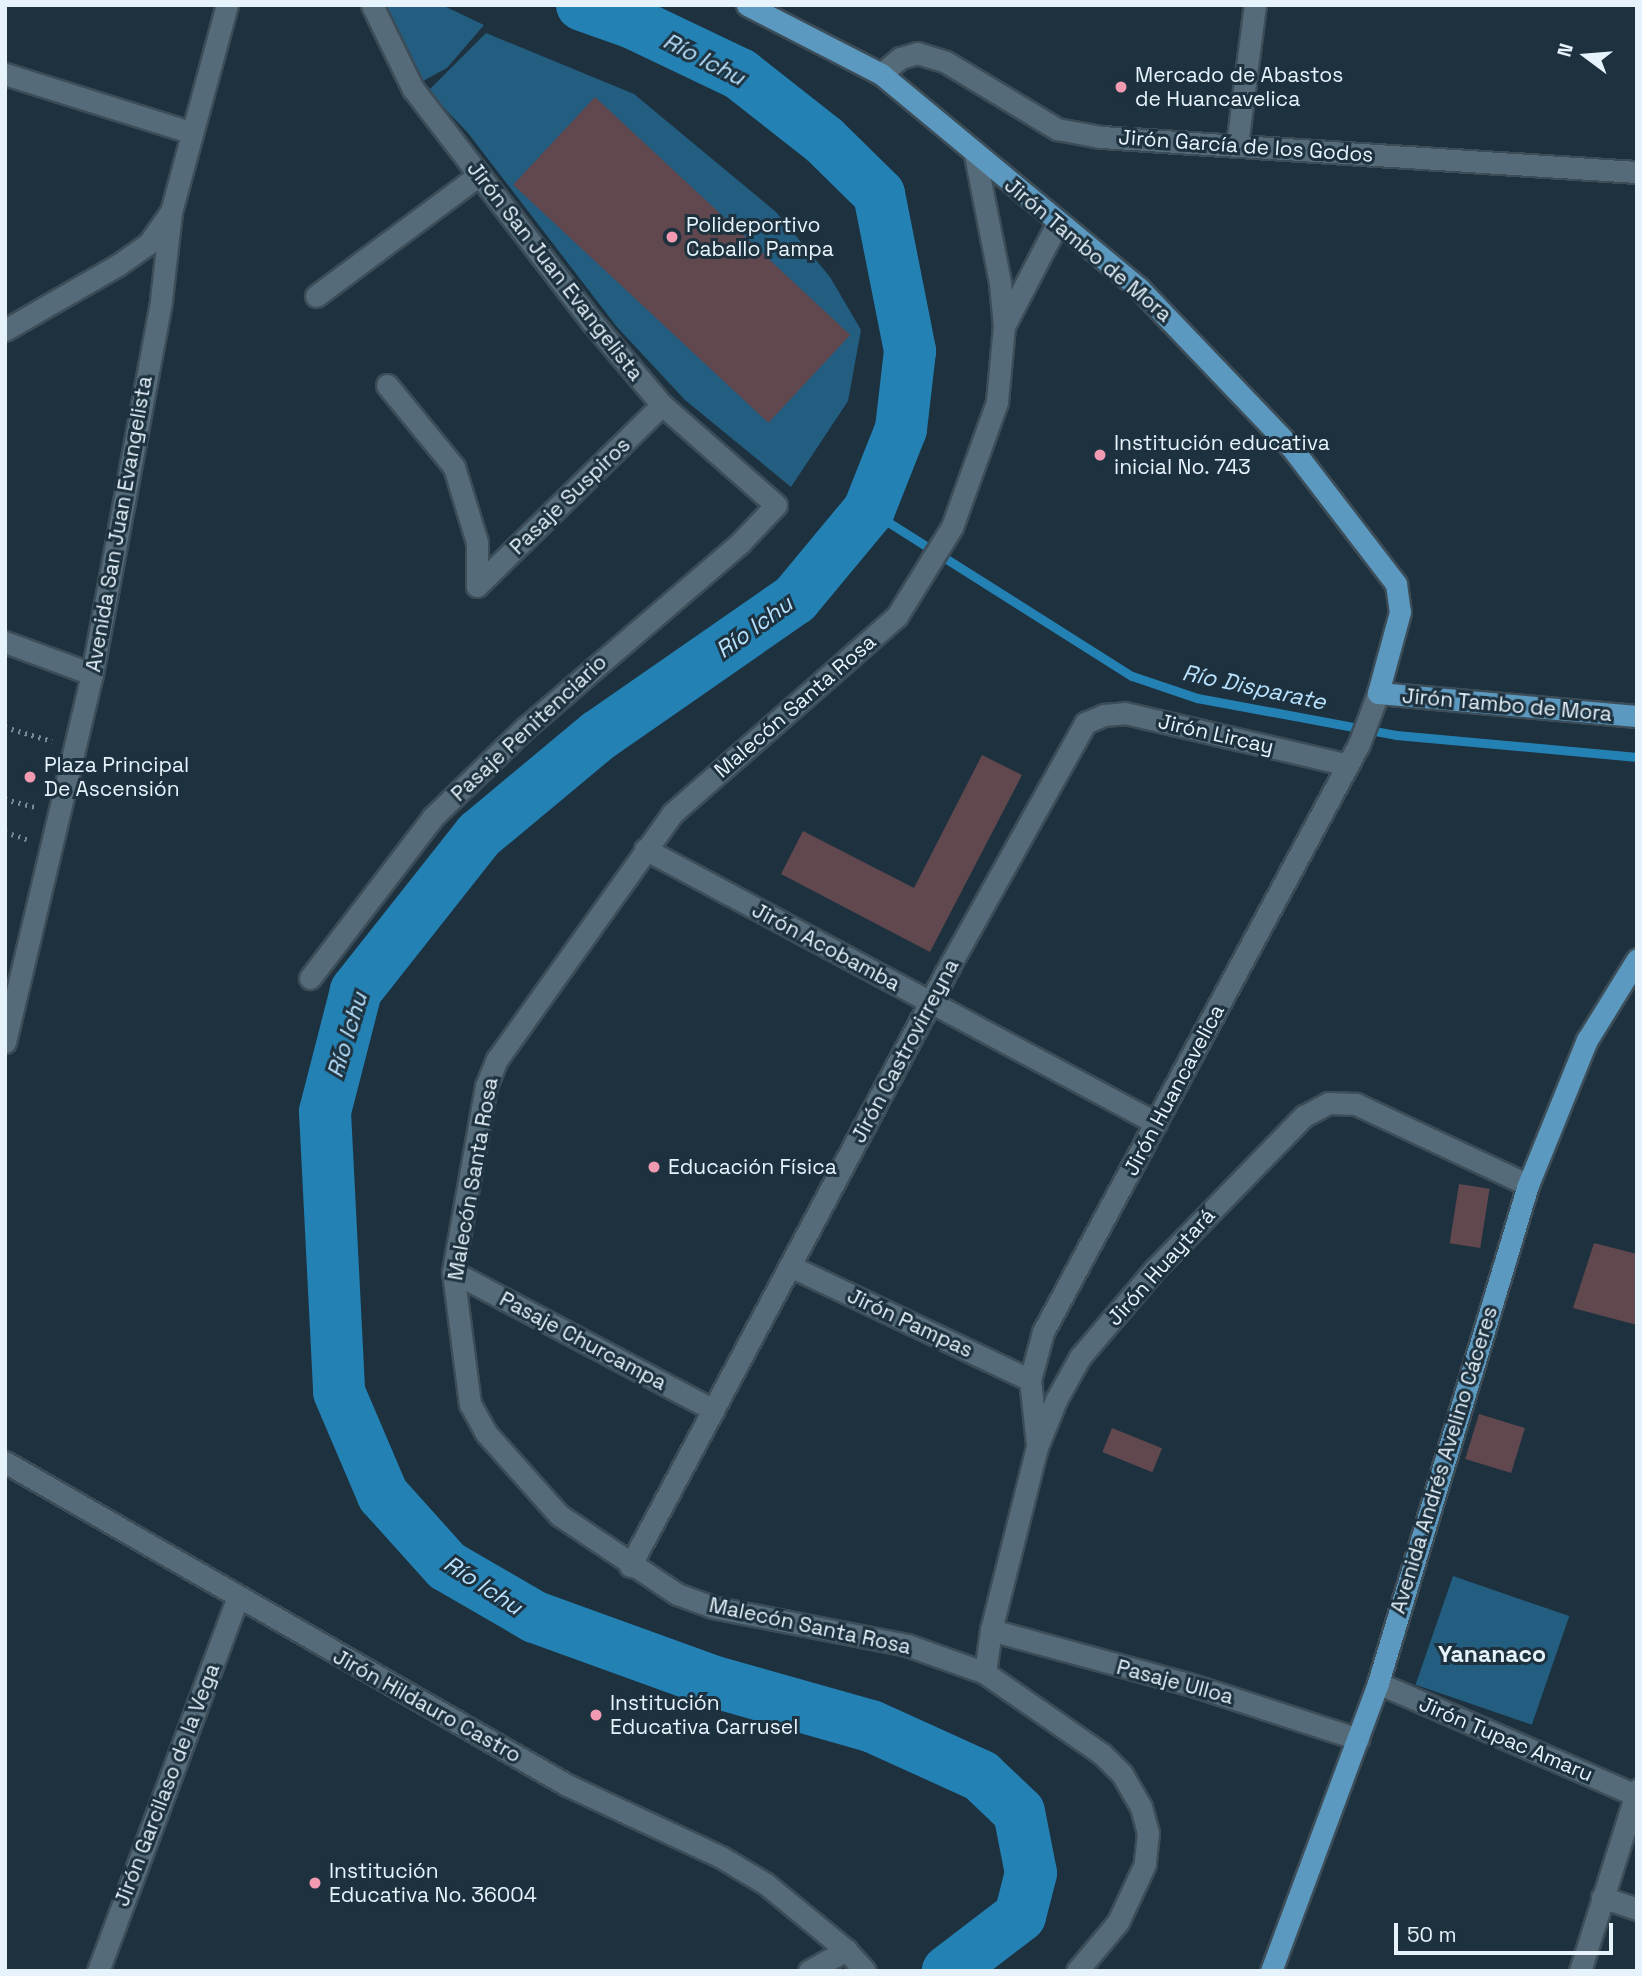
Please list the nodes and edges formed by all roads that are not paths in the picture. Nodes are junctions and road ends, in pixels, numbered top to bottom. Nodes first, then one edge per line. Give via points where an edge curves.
1 (227, 5) edge
2 (372, 5) edge
3 (747, 5) edge
4 (1255, 5) edge
5 (5, 74) edge
6 (881, 74) junction
7 (190, 132) junction
8 (1237, 145) junction
9 (975, 155) junction
10 (1637, 172) edge
11 (479, 175) junction
12 (171, 212) junction
13 (1058, 222) junction
14 (316, 296) dead end
15 (1004, 326) junction
16 (5, 330) edge
17 (387, 385) dead end
18 (662, 405) junction
19 (776, 505) joint
20 (5, 642) edge
21 (92, 674) junction
22 (1378, 692) junction
23 (1637, 716) edge
24 (1085, 723) joint
25 (1359, 744) joint
26 (1348, 765) junction
27 (645, 849) junction
28 (1637, 959) edge
29 (13, 978) edge
30 (310, 978) dead end
31 (930, 1004) junction
32 (5, 1042) edge
33 (1156, 1123) junction
34 (1528, 1185) junction
35 (790, 1266) junction
36 (453, 1272) junction
37 (1030, 1380) junction
38 (714, 1410) junction
39 (1037, 1447) junction
40 (5, 1462) edge
41 (630, 1566) junction
42 (237, 1600) junction
43 (991, 1630) junction
44 (985, 1673) junction
45 (1378, 1684) junction
46 (1358, 1739) junction
47 (1636, 1793) edge
48 (1602, 1897) junction
49 (1637, 1909) edge
50 (846, 1950) junction
51 (98, 1971) edge
52 (809, 1971) edge
53 (864, 1971) edge
54 (1077, 1971) edge
55 (1271, 1971) edge
56 (1580, 1971) edge

1 - 7 street, Avenida San Juan Evangelista
2 - 11 street, Jirón San Juan Evangelista via 412,89
3 - 6 main road
4 - 8 street
5 - 7 street
6 - 8 street, Jirón García de los Godos via 900,58 917,54 946,62 1057,129 1101,137
6 - 9 main road
7 - 12 street, Avenida San Juan Evangelista
8 - 10 street, Jirón García de los Godos
9 - 13 main road, Jirón Tambo de Mora
9 - 15 street
11 - 14 street
11 - 18 street, Jirón San Juan Evangelista
12 - 16 street via 138,250
12 - 21 street, Avenida San Juan Evangelista via 161,300
13 - 15 street
13 - 22 main road, Jirón Tambo de Mora via 1139,288 1196,344 1291,447 1370,545 1396,584 1400,612
15 - 27 street, Malecón Santa Rosa via 996,402 952,527 912,596 897,616 672,814
17 - 18 street, Pasaje Suspiros via 454,467 477,542 477,586
18 - 19 street, Jirón San Juan Evangelista
19 - 30 street, Pasaje Penitenciario via 740,543 525,728 433,817
20 - 21 street
21 - 29 street, Avenida San Juan Evangelista
22 - 23 main road, Jirón Tambo de Mora
22 - 25 street, Jirón Tambo de Mora
24 - 26 street, Jirón Lircay via 1125,713
24 - 31 street, Jirón Castrovirreyna
25 - 26 street, Jirón Huancavelica
26 - 33 street, Jirón Huancavelica
27 - 31 street, Jirón Acobamba
27 - 36 street, Malecón Santa Rosa via 497,1059 486,1086
28 - 34 main road, Avenida Andrés Avelino Cáceres via 1587,1040
29 - 32 street, Avenida San Juan Evangelista
31 - 33 street, Jirón Acobamba
31 - 35 street, Jirón Castrovirreyna
33 - 37 street, Jirón Huancavelica via 1044,1332
34 - 39 street, Jirón Huaytará via 1356,1104 1328,1103 1304,1116 1192,1231 1080,1357 1056,1399
34 - 45 main road, Avenida Andrés Avelino Cáceres
35 - 37 street, Jirón Pampas
35 - 38 street, Jirón Castrovirreyna
36 - 38 street, Pasaje Churcampa
36 - 41 street, Malecón Santa Rosa via 470,1404 486,1433 559,1515
37 - 39 street, Jirón Huancavelica
38 - 41 street, Jirón Castrovirreyna
39 - 43 street, Jirón Huaytará
40 - 42 street, Jirón Hildauro Castro
41 - 44 street, Malecón Santa Rosa via 677,1594 712,1607 907,1646
42 - 50 street, Jirón Hildauro Castro via 567,1785 721,1857 766,1884
42 - 51 street, Jirón Garcilaso de la Vega
43 - 44 street, Jirón Huaytará
43 - 46 street, Pasaje Ulloa via 1229,1696
44 - 54 street, Malecón Santa Rosa via 1102,1754 1122,1774 1141,1807 1148,1833 1145,1864 1135,1894 1096,1952
45 - 46 main road, Avenida Andrés Avelino Cáceres
45 - 47 street, Jirón Tupac Amaru
46 - 55 main road, Avenida Andrés Avelino Cáceres
47 - 48 street
48 - 49 street
48 - 56 street
50 - 52 street
50 - 53 street, Jirón Hildauro Castro

